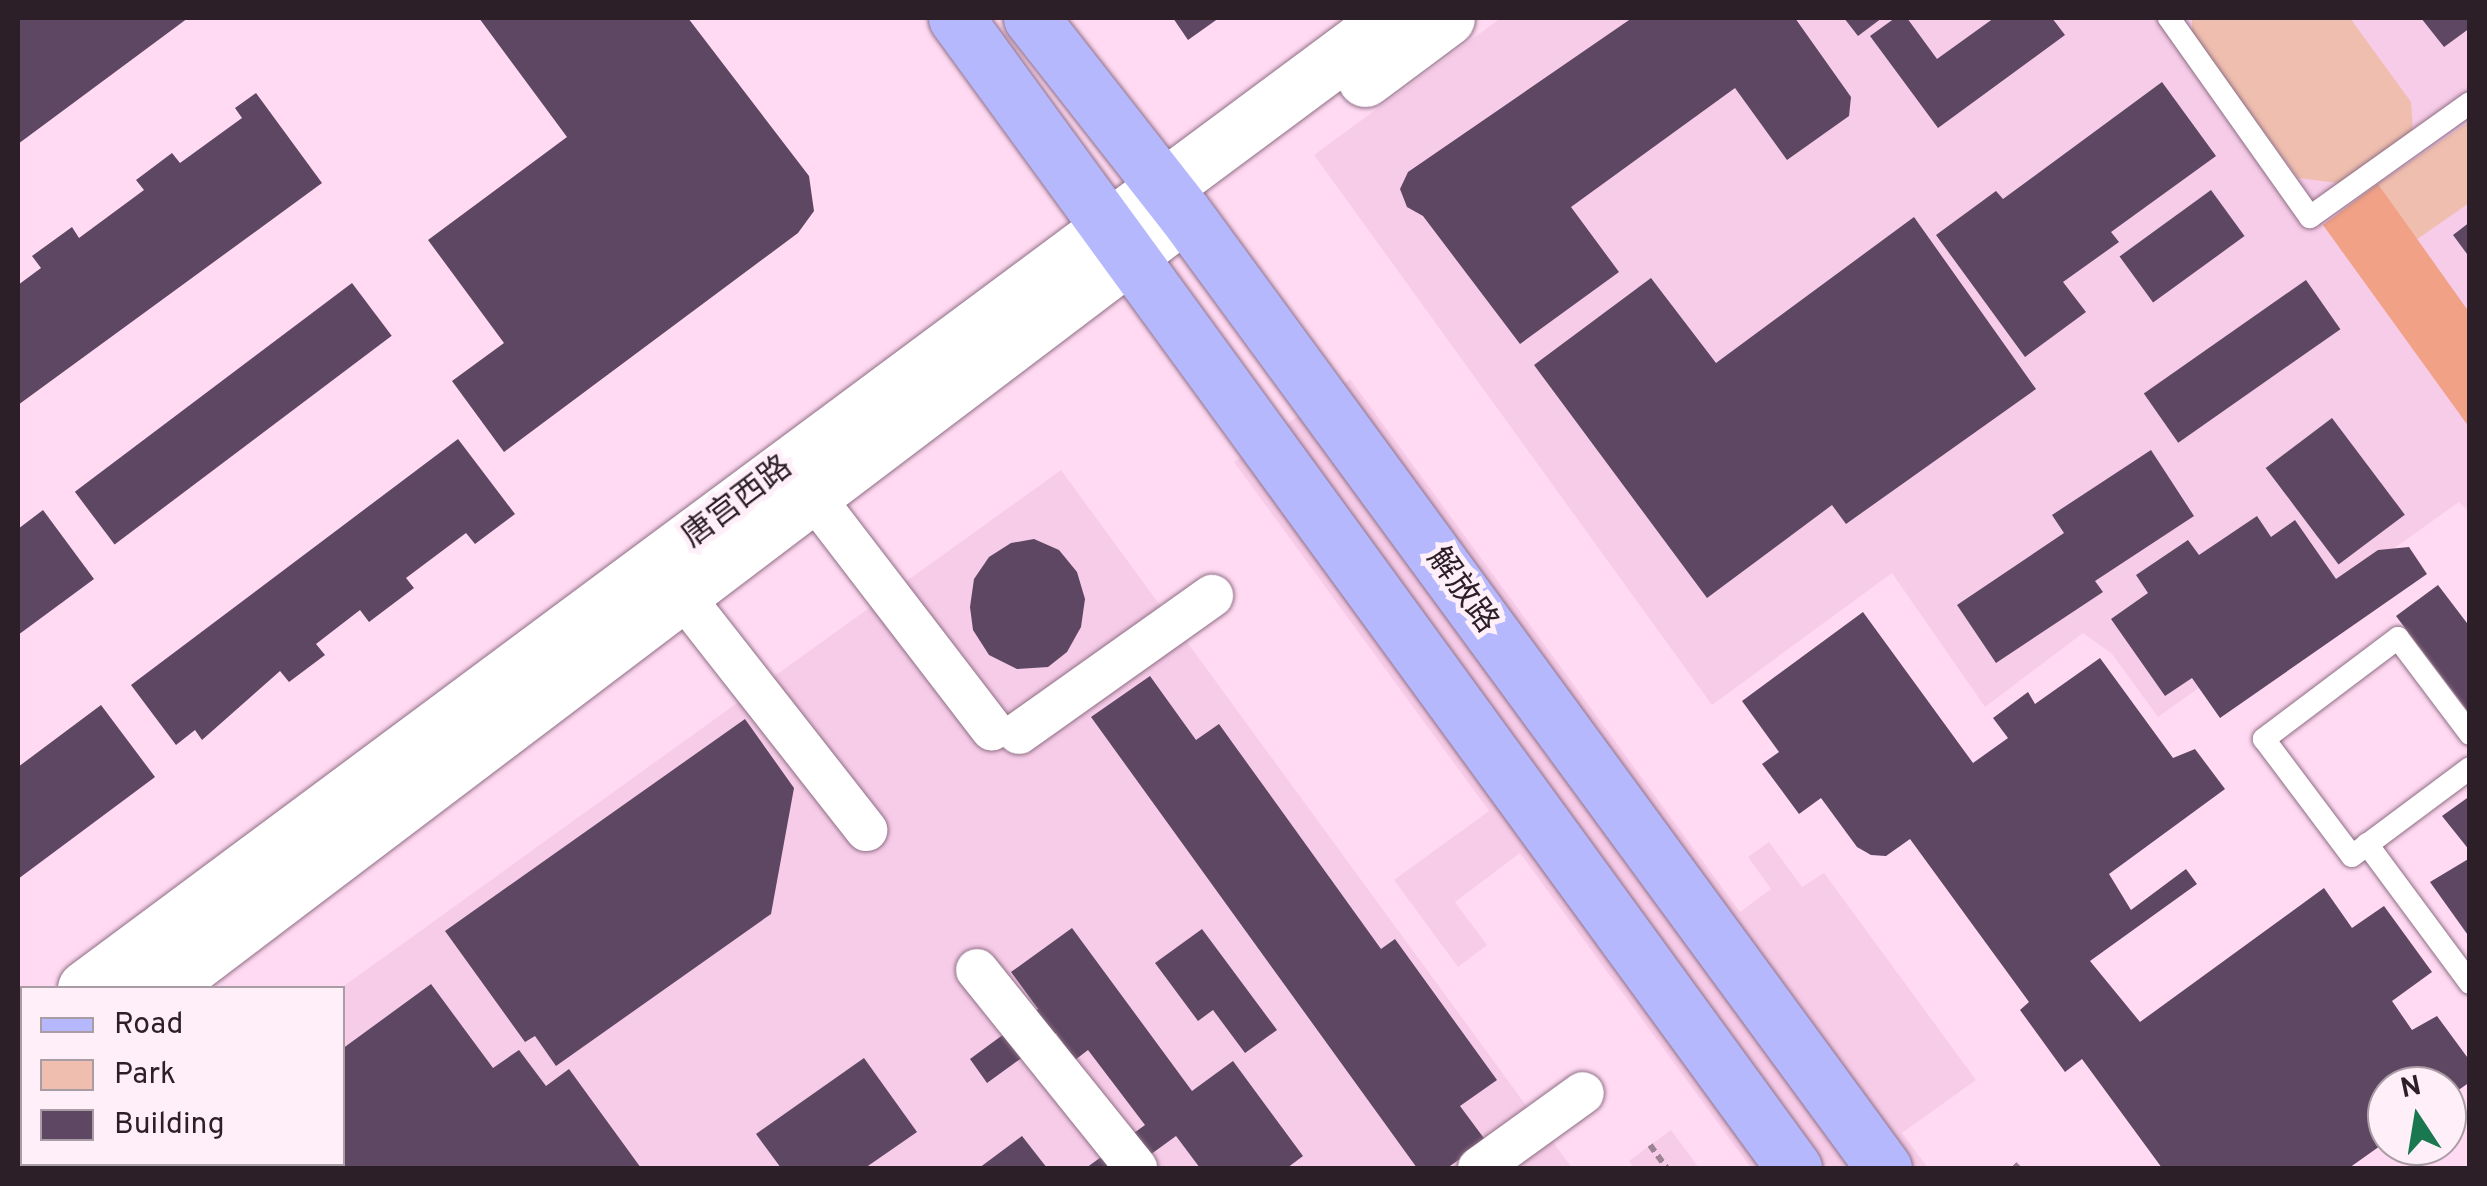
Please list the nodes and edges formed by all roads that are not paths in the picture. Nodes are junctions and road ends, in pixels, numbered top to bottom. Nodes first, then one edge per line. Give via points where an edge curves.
1 (956, 18) edge
2 (1031, 18) edge
3 (1391, 18) edge
4 (1447, 18) edge
5 (2170, 18) edge
6 (2470, 103) edge
7 (1174, 199) junction
8 (1117, 241) junction
9 (802, 482) junction
10 (670, 581) junction
11 (1212, 596) dead end
12 (2470, 734) edge
13 (2470, 768) edge
14 (866, 830) dead end
15 (2367, 844) junction
16 (978, 970) dead end
17 (2470, 983) edge
18 (89, 986) edge
19 (164, 986) edge
20 (1583, 1093) dead end
21 (1136, 1168) edge
22 (1479, 1168) edge
23 (1794, 1168) edge
24 (1884, 1168) edge

1 - 8 main road
2 - 7 main road, 解放路
3 - 7 main road, 唐宫西路
4 - 7 main road, 唐宫西路
5 - 6 lane via 2310,218
7 - 8 main road, 唐宫西路
7 - 24 main road, 解放路
8 - 9 main road, 唐宫西路
8 - 23 main road
9 - 10 main road, 唐宫西路
9 - 11 street via 1005,731
10 - 14 street
10 - 18 main road, 唐宫西路
10 - 19 main road, 唐宫西路
12 - 15 lane via 2398,638 2264,738 2352,856
13 - 15 lane
15 - 17 lane
16 - 21 street
20 - 22 street

